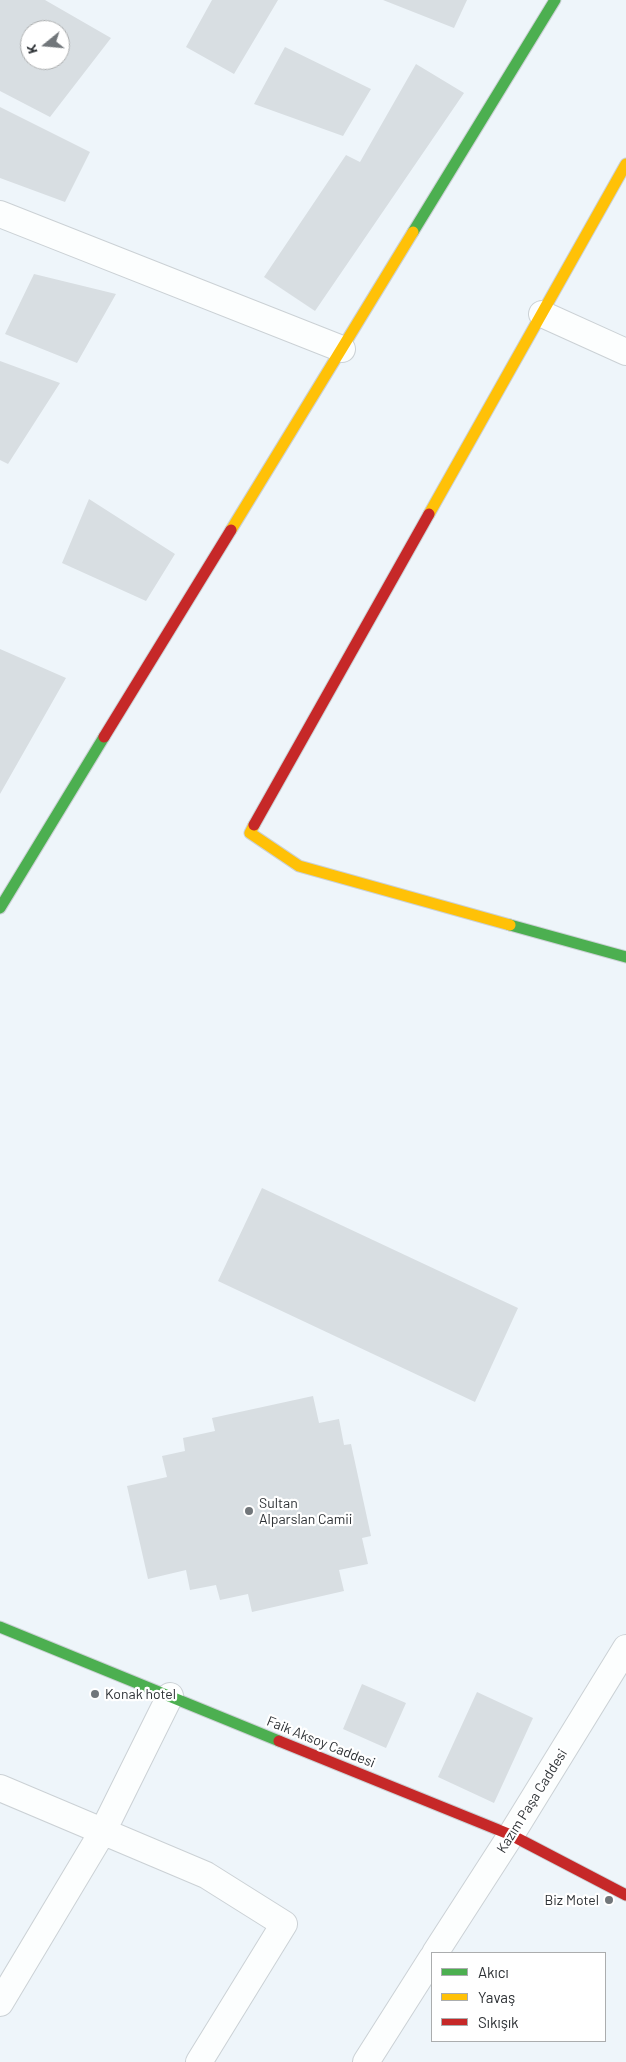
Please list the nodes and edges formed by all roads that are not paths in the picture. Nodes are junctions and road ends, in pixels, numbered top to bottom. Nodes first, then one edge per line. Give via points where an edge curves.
1 (555, 0) edge
2 (626, 164) edge
3 (0, 214) edge
4 (542, 314) junction
5 (342, 348) junction
6 (626, 352) edge
7 (1, 902) edge
8 (626, 957) edge
9 (0, 1627) edge
10 (626, 1648) edge
11 (170, 1696) junction
12 (0, 1788) edge
13 (103, 1831) junction
14 (511, 1835) junction
15 (626, 1895) edge
16 (436, 1952) edge
17 (431, 1960) edge
18 (0, 2003) edge
19 (199, 2062) edge
20 (366, 2062) edge

1 - 5 street
2 - 4 street
3 - 5 street
4 - 6 street
4 - 8 street via 250,833 299,866
5 - 7 street
9 - 11 street, Faik Aksoy Caddesi
10 - 14 street, Kazım Paşa Caddesi
11 - 13 street
11 - 14 street, Faik Aksoy Caddesi
12 - 13 street
13 - 18 street
13 - 19 street via 206,1875 284,1924
14 - 15 street, Faik Aksoy Caddesi
14 - 16 street, Kazım Paşa Caddesi
17 - 20 street

